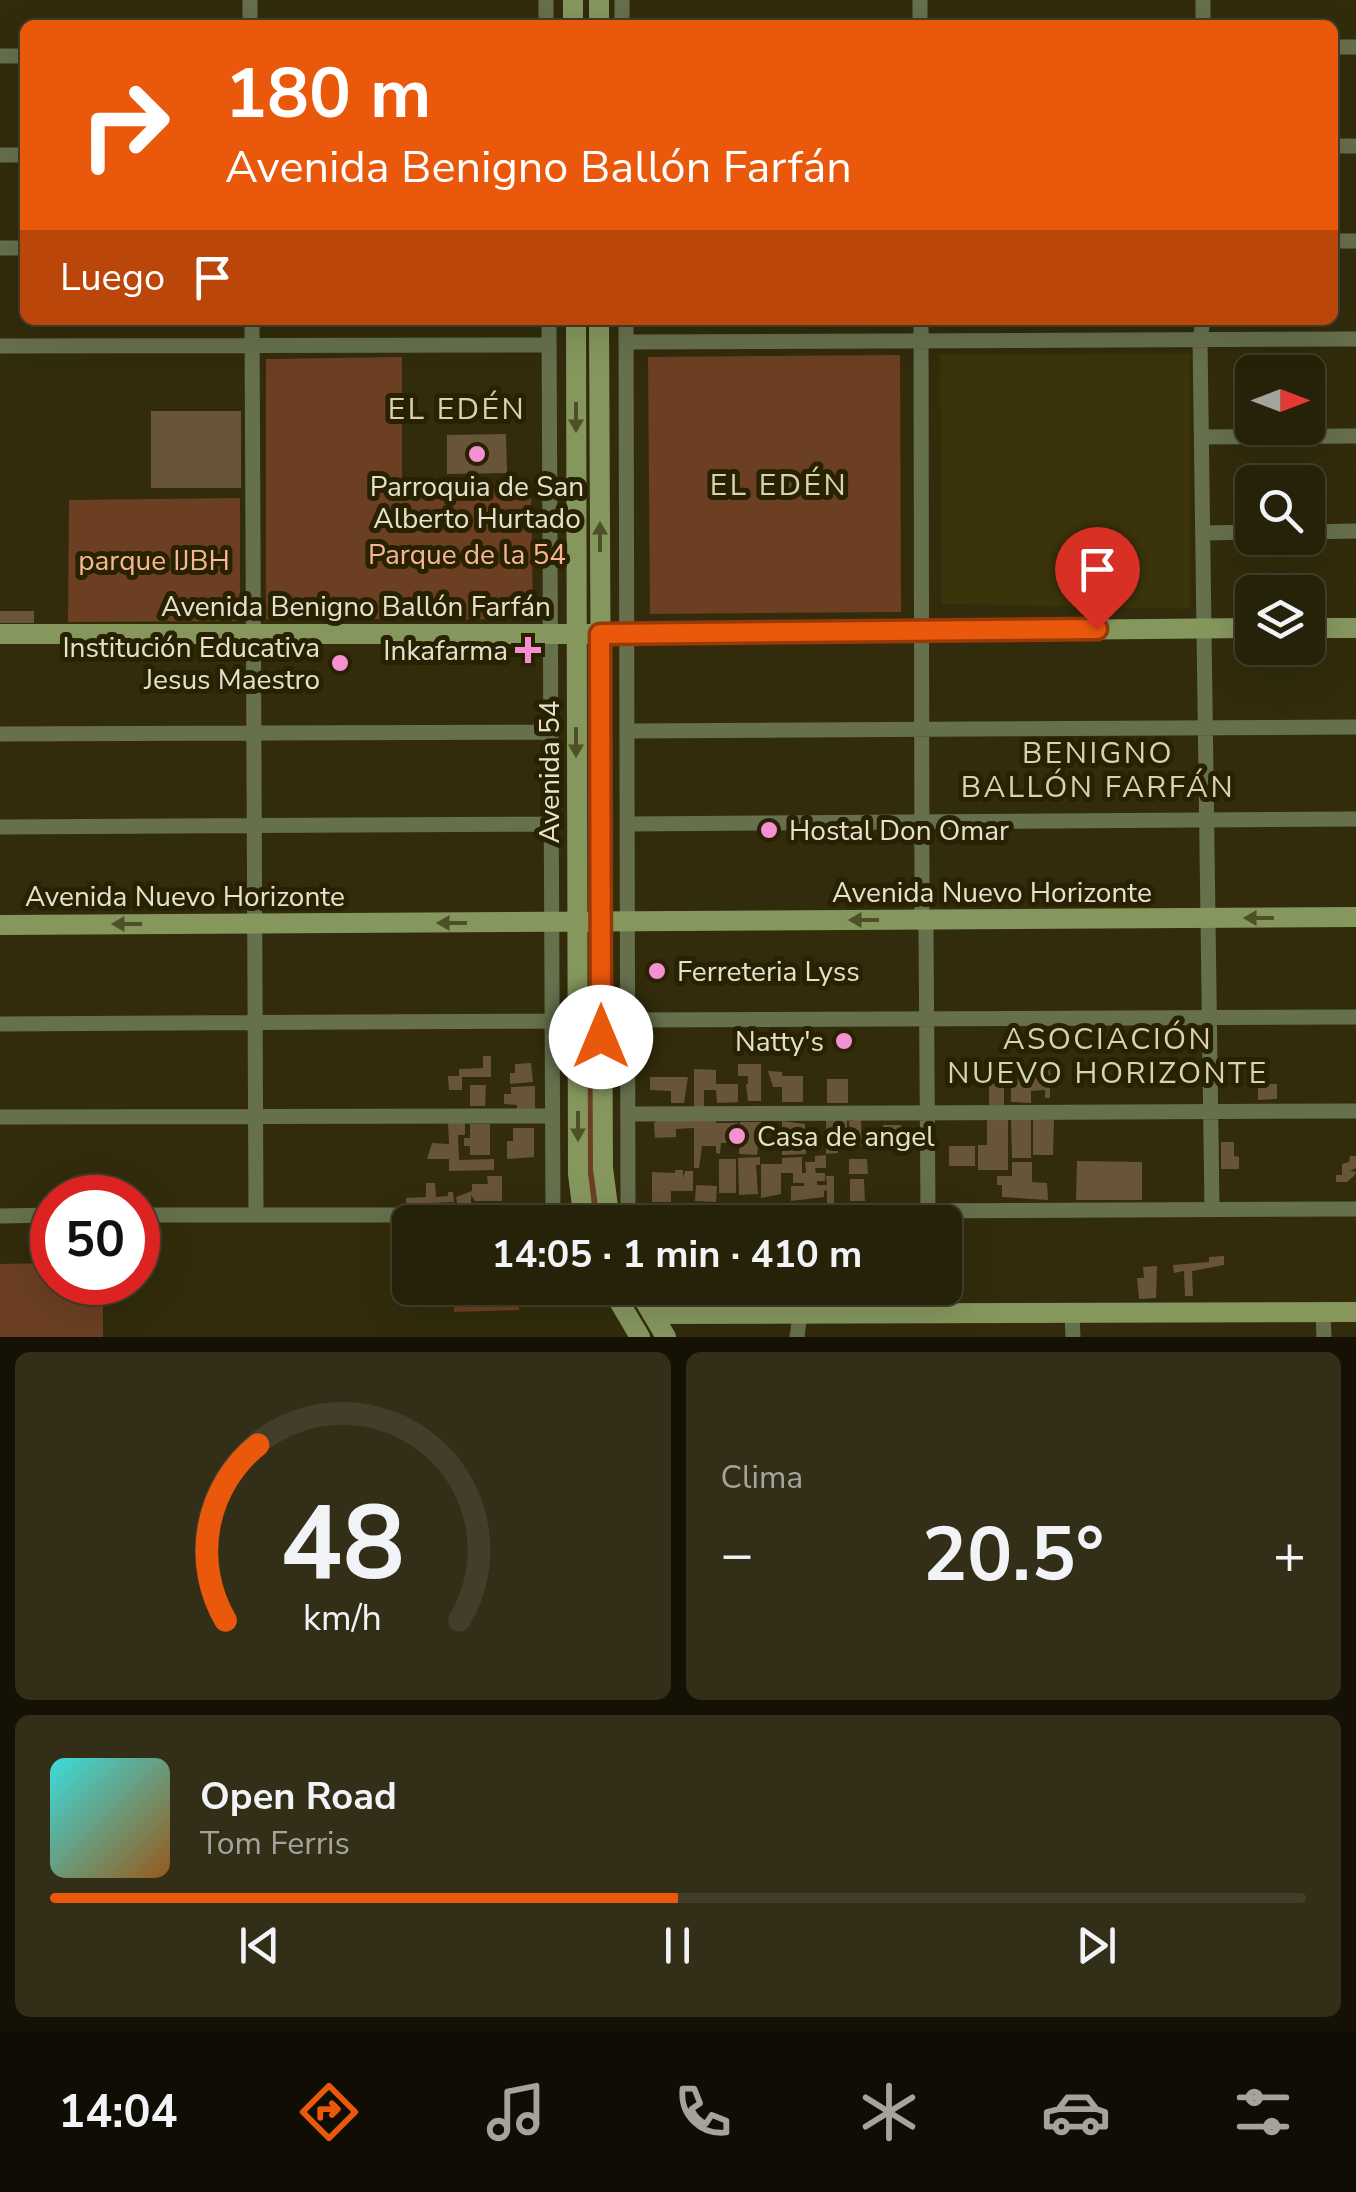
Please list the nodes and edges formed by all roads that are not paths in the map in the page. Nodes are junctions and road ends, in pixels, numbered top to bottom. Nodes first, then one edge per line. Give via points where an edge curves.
1 (252, 325) edge
2 (548, 325) edge
3 (576, 325) edge
4 (600, 325) edge
5 (626, 325) edge
6 (922, 325) edge
7 (1202, 325) edge
8 (1356, 339) edge
9 (1200, 340) junction
10 (921, 341) junction
11 (626, 342) junction
12 (252, 345) junction
13 (549, 345) junction
14 (0, 346) edge
15 (1356, 436) edge
16 (1202, 438) junction
17 (1356, 531) edge
18 (1235, 532) edge
19 (1325, 532) edge
20 (1203, 533) junction
21 (1202, 628) junction
22 (1235, 628) edge
23 (1325, 628) edge
24 (1356, 628) edge
25 (921, 630) junction
26 (253, 632) junction
27 (0, 634) edge
28 (550, 634) junction
29 (576, 634) junction
30 (600, 634) junction
31 (628, 634) junction
32 (1204, 727) junction
33 (1356, 727) edge
34 (628, 730) junction
35 (923, 730) junction
36 (254, 732) junction
37 (550, 732) junction
38 (0, 734) edge
39 (1356, 818) edge
40 (1205, 819) junction
41 (922, 820) junction
42 (550, 824) junction
43 (628, 824) junction
44 (252, 826) junction
45 (0, 827) edge
46 (1356, 917) edge
47 (1207, 918) junction
48 (922, 920) junction
49 (550, 922) junction
50 (600, 922) junction
51 (628, 922) junction
52 (577, 923) junction
53 (254, 924) junction
54 (0, 925) edge
55 (1209, 1017) junction
56 (1356, 1017) edge
57 (927, 1019) junction
58 (628, 1020) junction
59 (550, 1021) junction
60 (254, 1023) junction
61 (0, 1024) edge
62 (1356, 1111) edge
63 (1210, 1112) junction
64 (927, 1113) junction
65 (628, 1114) junction
66 (254, 1115) junction
67 (551, 1116) junction
68 (0, 1117) edge
69 (554, 1205) edge
70 (581, 1205) edge
71 (612, 1205) edge
72 (618, 1205) edge
73 (928, 1205) edge
74 (1356, 1209) edge
75 (1212, 1210) junction
76 (962, 1211) edge
77 (256, 1214) junction
78 (392, 1214) edge
79 (30, 1215) edge
80 (160, 1215) edge
81 (0, 1216) edge
82 (621, 1305) edge
83 (647, 1305) edge
84 (1324, 1312) junction
85 (1356, 1312) edge
86 (1072, 1313) junction
87 (652, 1314) junction
88 (800, 1314) junction
89 (640, 1337) edge
90 (666, 1337) edge
91 (797, 1337) edge
92 (1073, 1337) edge
93 (1324, 1337) edge

1 - 12 street
2 - 13 street
3 -> 29 street, Avenida 54
30 -> 4 street, Avenida 54
5 - 11 street
6 - 10 street
7 - 9 street
8 - 9 street
9 - 10 street
9 - 16 street
10 - 11 street
10 - 25 street
11 - 31 street
12 - 13 street
12 - 14 street
12 - 26 street
13 - 28 street
15 - 16 street
16 - 20 street
17 - 19 street
18 - 20 street
20 - 21 street
21 - 22 street, Avenida Benigno Ballón Farfán
21 - 25 street, Avenida Benigno Ballón Farfán
21 - 32 street
23 - 24 street
25 - 31 street, Avenida Benigno Ballón Farfán
25 - 35 street
26 - 27 street, Avenida Benigno Ballón Farfán
26 - 28 street, Avenida Benigno Ballón Farfán
26 - 36 street
28 - 29 street, Avenida Benigno Ballón Farfán
28 - 37 street
29 - 30 street, Avenida Benigno Ballón Farfán
29 -> 52 street, Avenida 54
30 - 31 street, Avenida Benigno Ballón Farfán
30 - 50 street, Avenida 54
31 - 34 street
32 - 33 street
32 - 35 street
32 - 40 street
34 - 35 street
34 - 43 street
35 - 41 street
36 - 37 street
36 - 38 street
36 - 44 street
37 - 42 street
39 - 40 street
40 - 41 street
40 - 47 street
41 - 43 street
41 - 48 street
42 - 44 street
42 - 49 street
43 - 51 street
44 - 45 street
44 - 53 street
46 -> 47 street, Avenida Nuevo Horizonte
47 - 48 street, Avenida Nuevo Horizonte
47 - 55 street
48 -> 51 street, Avenida Nuevo Horizonte
48 - 57 street
49 - 52 street, Avenida Nuevo Horizonte
49 -> 53 street, Avenida Nuevo Horizonte
49 - 59 street
50 - 51 street, Avenida Nuevo Horizonte
50 - 52 street, Avenida Nuevo Horizonte
50 - 71 street, Avenida 54 via 602,1168
51 - 58 street
52 -> 70 street, Avenida 54
53 -> 54 street, Avenida Nuevo Horizonte
53 - 60 street
55 - 56 street
55 - 57 street
55 - 63 street
57 - 58 street
57 - 64 street
58 - 65 street
59 - 60 street
59 - 67 street
60 - 61 street
60 - 66 street
62 - 63 street
63 - 64 street
63 - 75 street
64 - 65 street
64 - 73 street
65 - 72 street
66 - 67 street
66 - 68 street
66 - 77 street
67 - 69 street
74 - 75 street
75 - 76 street
77 - 78 street
77 - 80 street
79 - 81 street
82 - 89 street
83 - 87 street
84 - 85 street
84 - 86 street
84 - 93 street
86 - 88 street
86 - 92 street
87 - 88 street
87 - 90 street
88 - 91 street

